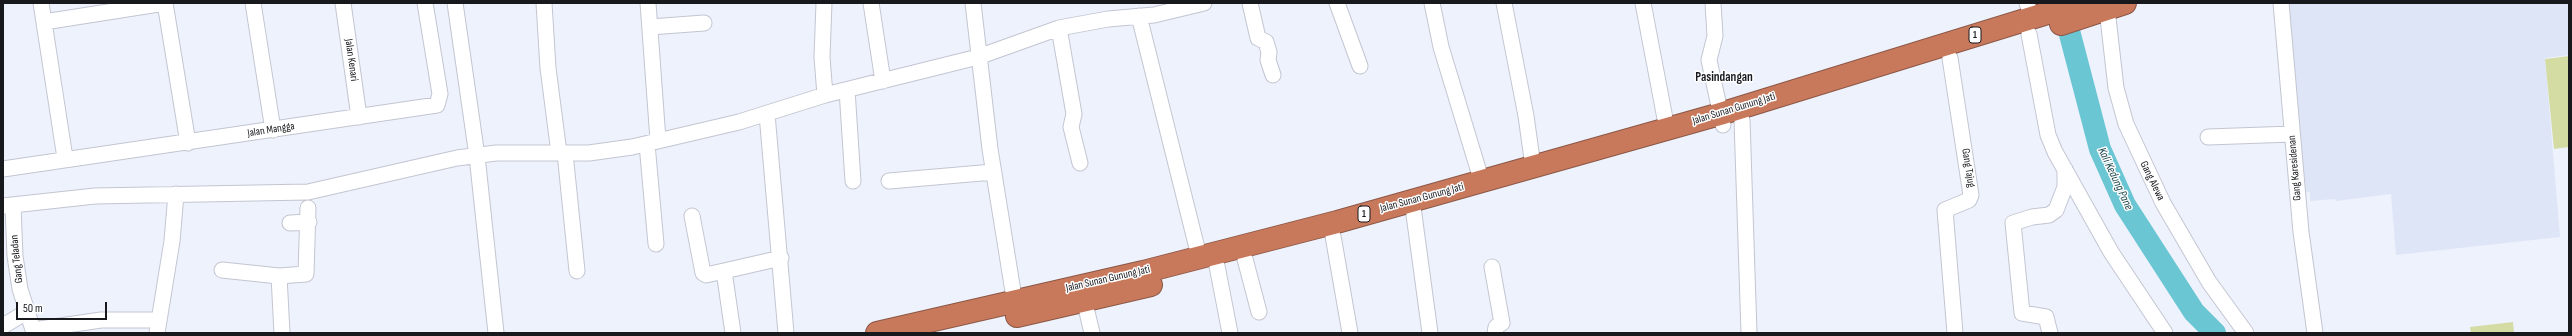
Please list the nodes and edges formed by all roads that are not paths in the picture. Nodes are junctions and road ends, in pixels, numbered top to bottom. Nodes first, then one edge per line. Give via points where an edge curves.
1 (41, 3) edge
2 (165, 3) edge
3 (253, 3) edge
4 (343, 3) edge
5 (426, 3) edge
6 (455, 3) edge
7 (544, 3) edge
8 (648, 3) edge
9 (824, 3) edge
10 (871, 3) edge
11 (973, 3) edge
12 (1204, 3) edge
13 (1250, 3) edge
14 (1337, 3) edge
15 (1432, 3) edge
16 (1504, 3) edge
17 (1643, 3) edge
18 (1713, 3) edge
19 (2281, 3) edge
20 (2102, 7) edge
21 (1129, 12) edge
22 (2033, 21) edge
23 (44, 22) junction
24 (704, 23) dead end
25 (650, 27) junction
26 (1059, 28) junction
27 (979, 56) junction
28 (1950, 58) junction
29 (1917, 61) junction
30 (1360, 66) dead end
31 (1273, 75) dead end
32 (883, 81) junction
33 (848, 90) junction
34 (825, 95) junction
35 (767, 114) junction
36 (359, 117) junction
37 (1728, 120) junction
38 (1667, 128) junction
39 (273, 130) junction
40 (2292, 134) junction
41 (2208, 137) dead end
42 (653, 142) junction
43 (188, 143) junction
44 (562, 153) junction
45 (478, 156) junction
46 (65, 158) junction
47 (1080, 163) dead end
48 (1533, 166) junction
49 (3, 169) edge
50 (2065, 169) junction
51 (994, 172) junction
52 (853, 181) dead end
53 (889, 181) dead end
54 (1482, 182) junction
55 (176, 194) junction
56 (8, 206) edge
57 (1414, 206) junction
58 (692, 216) dead end
59 (290, 223) dead end
60 (1336, 231) junction
61 (1302, 237) junction
62 (656, 244) dead end
63 (781, 258) junction
64 (1245, 259) junction
65 (1208, 261) junction
66 (1492, 267) dead end
67 (222, 270) dead end
68 (577, 271) dead end
69 (724, 271) junction
70 (279, 276) junction
71 (1082, 293) junction
72 (1016, 309) junction
73 (28, 311) junction
74 (1259, 312) dead end
75 (3, 326) edge
76 (158, 326) edge
77 (34, 331) edge
78 (282, 333) edge
79 (496, 333) edge
80 (733, 333) edge
81 (786, 333) edge
82 (880, 333) edge
83 (944, 333) edge
84 (1092, 333) edge
85 (1230, 333) edge
86 (1350, 333) edge
87 (1430, 333) edge
88 (1495, 333) edge
89 (1750, 333) edge
90 (1955, 333) edge
91 (2050, 333) edge
92 (2165, 333) edge
93 (2246, 333) edge
94 (2315, 333) edge

1 - 23 street
2 - 23 street
2 - 43 street
3 - 39 street
4 - 36 street, Jalan Kenari
5 - 36 street, Jalan Mangga via 440,94 438,103
6 - 45 street
7 - 44 street via 548,68
8 - 25 street
9 - 34 street via 822,57
10 - 32 street
11 - 27 street
12 - 21 street via 1177,10
13 - 31 street via 1258,38 1266,42
14 - 30 street
15 - 54 street via 1441,47
16 - 48 street
17 - 38 street
18 - 37 street via 1715,36 1709,60
19 - 40 street, Gang Karesidenan
20 - 22 highway, 1
20 - 93 street, Gang Alewa via 2116,88 2126,124 2163,203 2209,282
21 - 26 street
21 - 65 street
22 - 28 highway, 1
22 - 29 highway, 1
22 - 50 street via 2048,135
23 - 46 street
24 - 25 street
25 - 42 street
26 - 27 street
26 - 47 street via 1074,114 1071,127
27 - 32 street
27 - 51 street
28 - 29 highway, 1
28 - 90 street, Gang Tajug via 1972,195 1969,200 1944,210
29 - 37 highway, 1
32 - 33 street
33 - 34 street
33 - 52 street
34 - 35 street
35 - 42 street
35 - 63 street
36 - 39 street, Jalan Mangga
37 - 38 highway, Jalan Sunan Gunung Jati / 1
37 - 57 highway, 1
37 - 89 street
38 - 48 highway, Jalan Sunan Gunung Jati / 1
39 - 43 street, Jalan Mangga
40 - 41 street
40 - 94 street, Gang Karesidenan via 2306,275
42 - 44 street via 589,153
42 - 62 street
43 - 46 street, Jalan Mangga
44 - 45 street via 496,153
44 - 68 street
45 - 55 street via 457,158 308,192
45 - 79 street
46 - 49 street, Jalan Mangga
48 - 54 highway, Jalan Sunan Gunung Jati / 1
50 - 91 street via 2065,187 2056,210 2049,215 2013,223 2022,313 2046,317
50 - 92 street via 2111,252
51 - 53 street
51 - 72 street
54 - 57 highway, Jalan Sunan Gunung Jati / 1
55 - 56 street via 95,196
55 - 76 street via 172,241
56 - 73 street, Gang Teladan via 20,289
57 - 60 highway, 1
57 - 87 street
58 - 69 street via 703,273 706,275
59 - 70 street via 309,215 306,274
60 - 61 highway, 1
60 - 86 street
61 - 64 highway, 1
61 - 65 highway, 1
63 - 69 street
63 - 81 street
64 - 65 highway, 1
64 - 74 street
65 - 71 highway, 1
65 - 85 street
66 - 88 street via 1502,323 1496,327
67 - 70 street
69 - 80 street
70 - 78 street
71 - 72 highway, 1
71 - 84 street
72 - 82 highway, 1
72 - 83 highway, 1
73 - 75 street
73 - 77 street, Gang Teladan
76 - 77 street via 100,320

